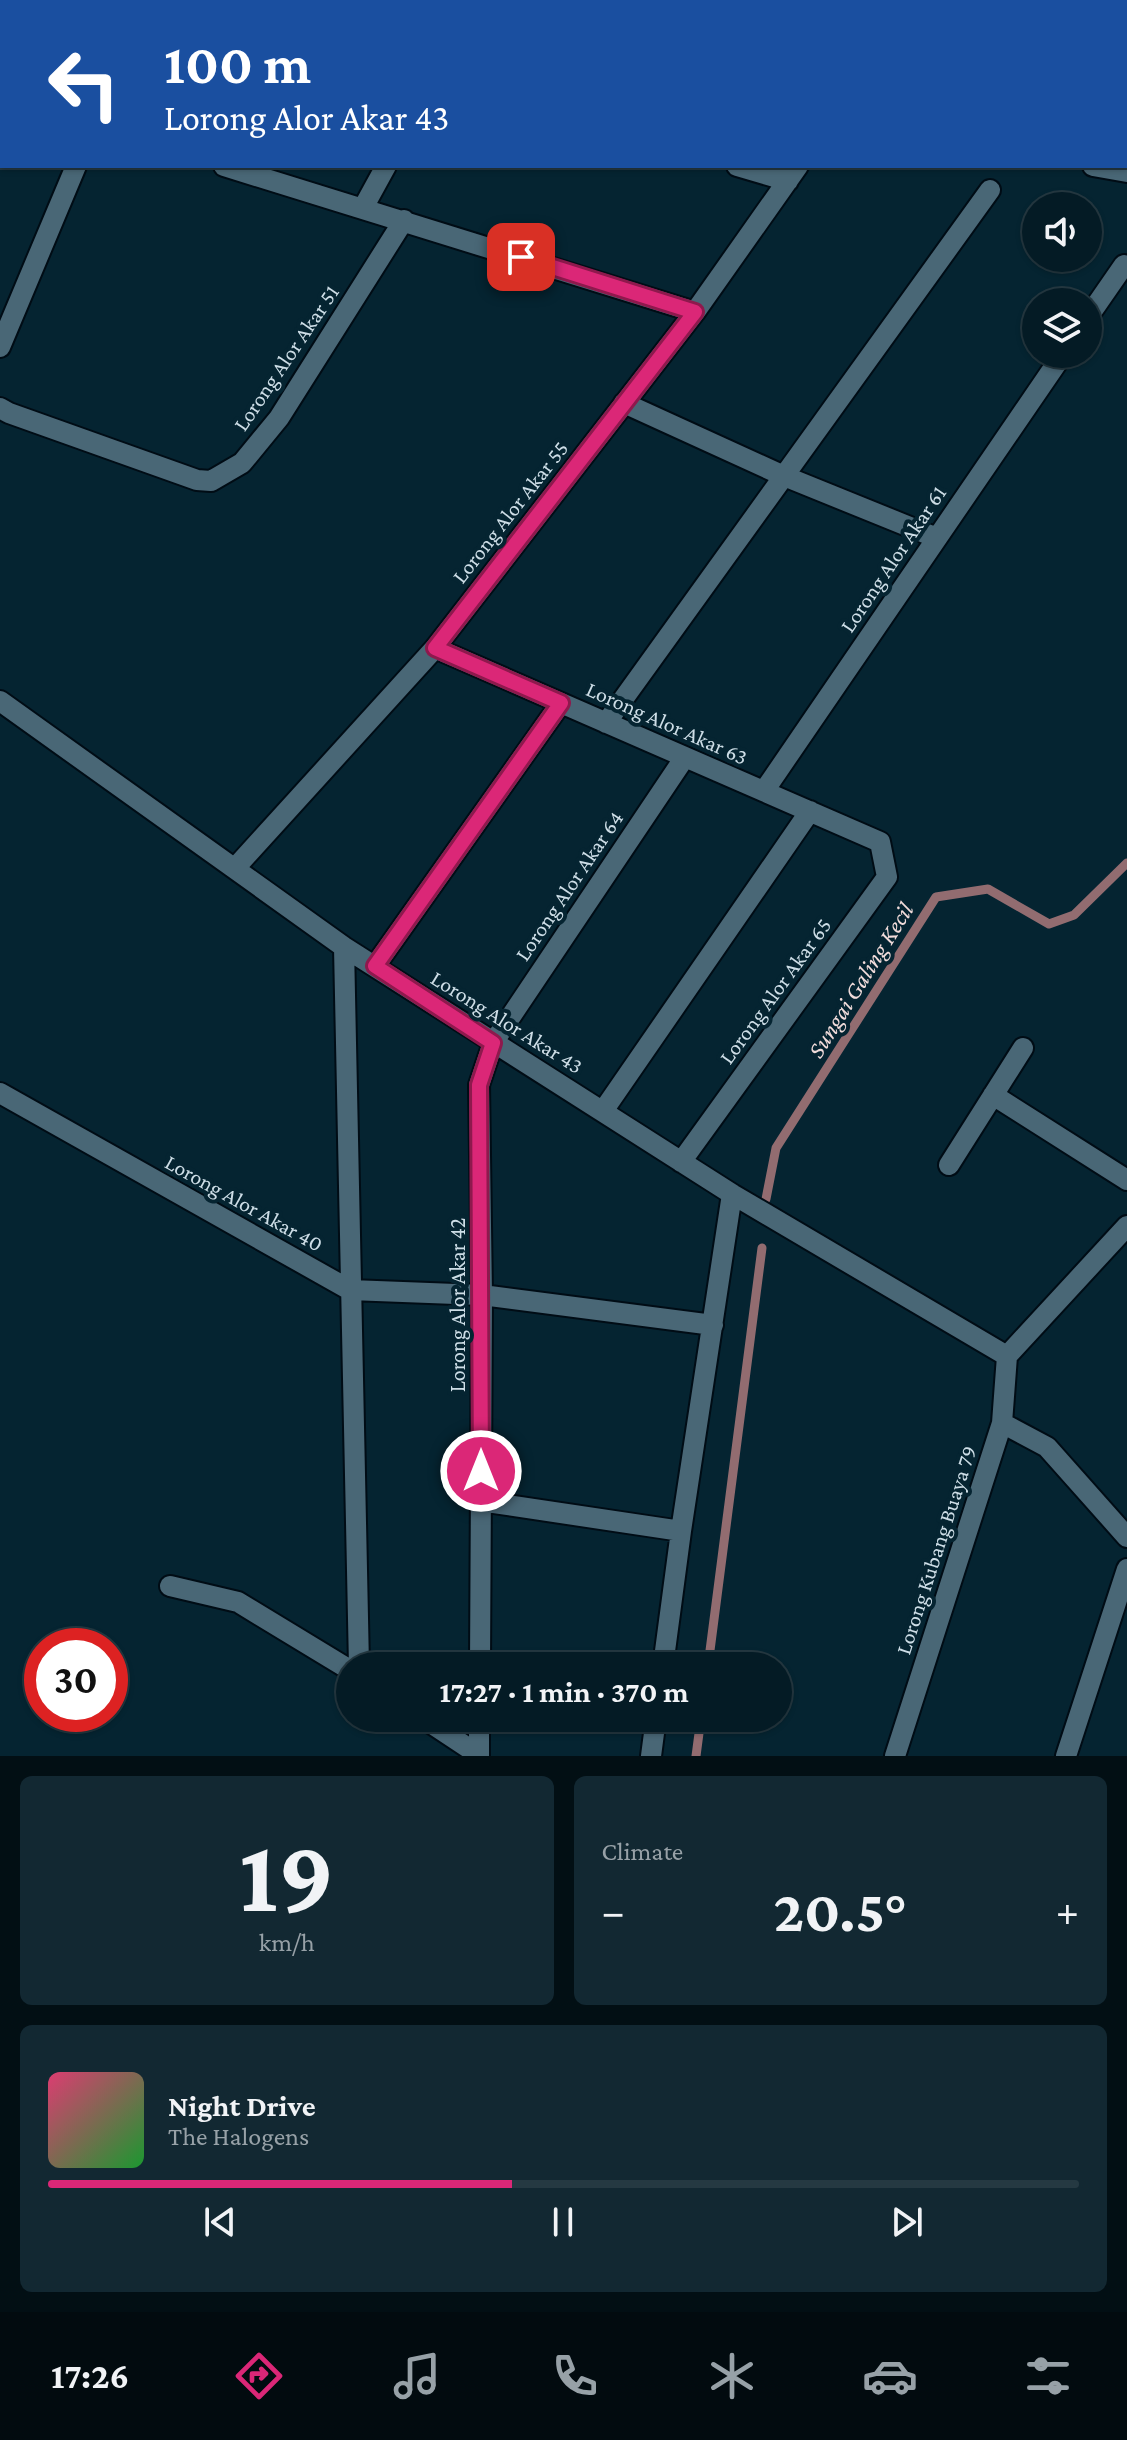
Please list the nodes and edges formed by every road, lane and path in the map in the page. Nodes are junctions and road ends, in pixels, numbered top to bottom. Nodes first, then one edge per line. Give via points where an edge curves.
1 (75, 168) edge
2 (231, 168) edge
3 (385, 168) edge
4 (753, 168) edge
5 (1104, 168) edge
6 (1127, 172) edge
7 (793, 173) edge
8 (990, 190) dead end
9 (363, 208) junction
10 (404, 220) junction
11 (1124, 265) dead end
12 (1102, 297) edge
13 (695, 312) junction
14 (0, 347) edge
15 (1053, 368) edge
16 (624, 403) junction
17 (0, 408) edge
18 (784, 476) junction
19 (937, 538) junction
20 (435, 648) junction
21 (0, 701) edge
22 (561, 703) junction
23 (606, 723) junction
24 (685, 757) junction
25 (764, 791) junction
26 (810, 811) junction
27 (880, 842) joint
28 (236, 867) junction
29 (344, 947) junction
30 (375, 966) junction
31 (493, 1043) junction
32 (1023, 1048) dead end
33 (0, 1093) edge
34 (993, 1095) junction
35 (603, 1111) junction
36 (681, 1162) junction
37 (949, 1165) dead end
38 (1127, 1180) edge
39 (732, 1194) junction
40 (1127, 1226) edge
41 (350, 1290) junction
42 (482, 1295) junction
43 (713, 1325) junction
44 (1007, 1356) junction
45 (1002, 1423) junction
46 (480, 1501) junction
47 (681, 1531) junction
48 (1127, 1537) edge
49 (1127, 1569) edge
50 (170, 1586) dead end
51 (359, 1652) edge
52 (480, 1652) edge
53 (665, 1652) edge
54 (336, 1662) edge
55 (444, 1732) edge
56 (479, 1732) edge
57 (654, 1732) edge
58 (479, 1756) edge
59 (651, 1756) edge
60 (895, 1756) edge
61 (1066, 1756) edge

1 - 14 street
2 - 9 street
3 - 9 street
4 - 7 street
5 - 6 street
7 - 13 street, Lorong Alor Akar 55
8 - 18 street
9 - 10 street
10 - 13 street
10 - 17 street, Lorong Alor Akar 51 via 279,418 242,463 211,481
11 - 12 street
13 - 16 street, Lorong Alor Akar 55
15 - 19 street, Lorong Alor Akar 61
16 - 18 street
16 - 20 street, Lorong Alor Akar 55
18 - 19 street
18 - 23 street
19 - 25 street, Lorong Alor Akar 61
20 - 22 street, Lorong Alor Akar 63
20 - 28 street, Lorong Alor Akar 55
21 - 28 street, Lorong Alor Akar 43
22 - 23 street, Lorong Alor Akar 63
22 - 30 street
23 - 24 street, Lorong Alor Akar 63
24 - 25 street, Lorong Alor Akar 63
24 - 31 street, Lorong Alor Akar 64
25 - 26 street, Lorong Alor Akar 63
26 - 27 street, Lorong Alor Akar 63
26 - 35 street
27 - 36 street, Lorong Alor Akar 65 via 887,877
28 - 29 street, Lorong Alor Akar 43
29 - 30 street, Lorong Alor Akar 43
29 - 41 street
30 - 31 street, Lorong Alor Akar 43
31 - 35 street, Lorong Alor Akar 43
31 - 42 street, Lorong Alor Akar 42 via 479,1085
32 - 34 street
33 - 41 street, Lorong Alor Akar 40
34 - 37 street
34 - 38 street
35 - 36 street, Lorong Alor Akar 43
36 - 39 street, Lorong Alor Akar 43
39 - 43 street
39 - 44 street, Lorong Alor Akar 43
40 - 44 street
41 - 42 street, Lorong Alor Akar 40
41 - 51 street
42 - 43 street, Lorong Alor Akar 40
42 - 46 street, Lorong Alor Akar 42
43 - 47 street
44 - 45 street, Lorong Kubang Buaya 79
45 - 48 street via 1047,1447
45 - 60 street, Lorong Kubang Buaya 79
46 - 47 street
46 - 52 street, Lorong Alor Akar 42
47 - 53 street
49 - 61 street
50 - 54 street via 238,1602
55 - 58 street
56 - 58 street
57 - 59 street

